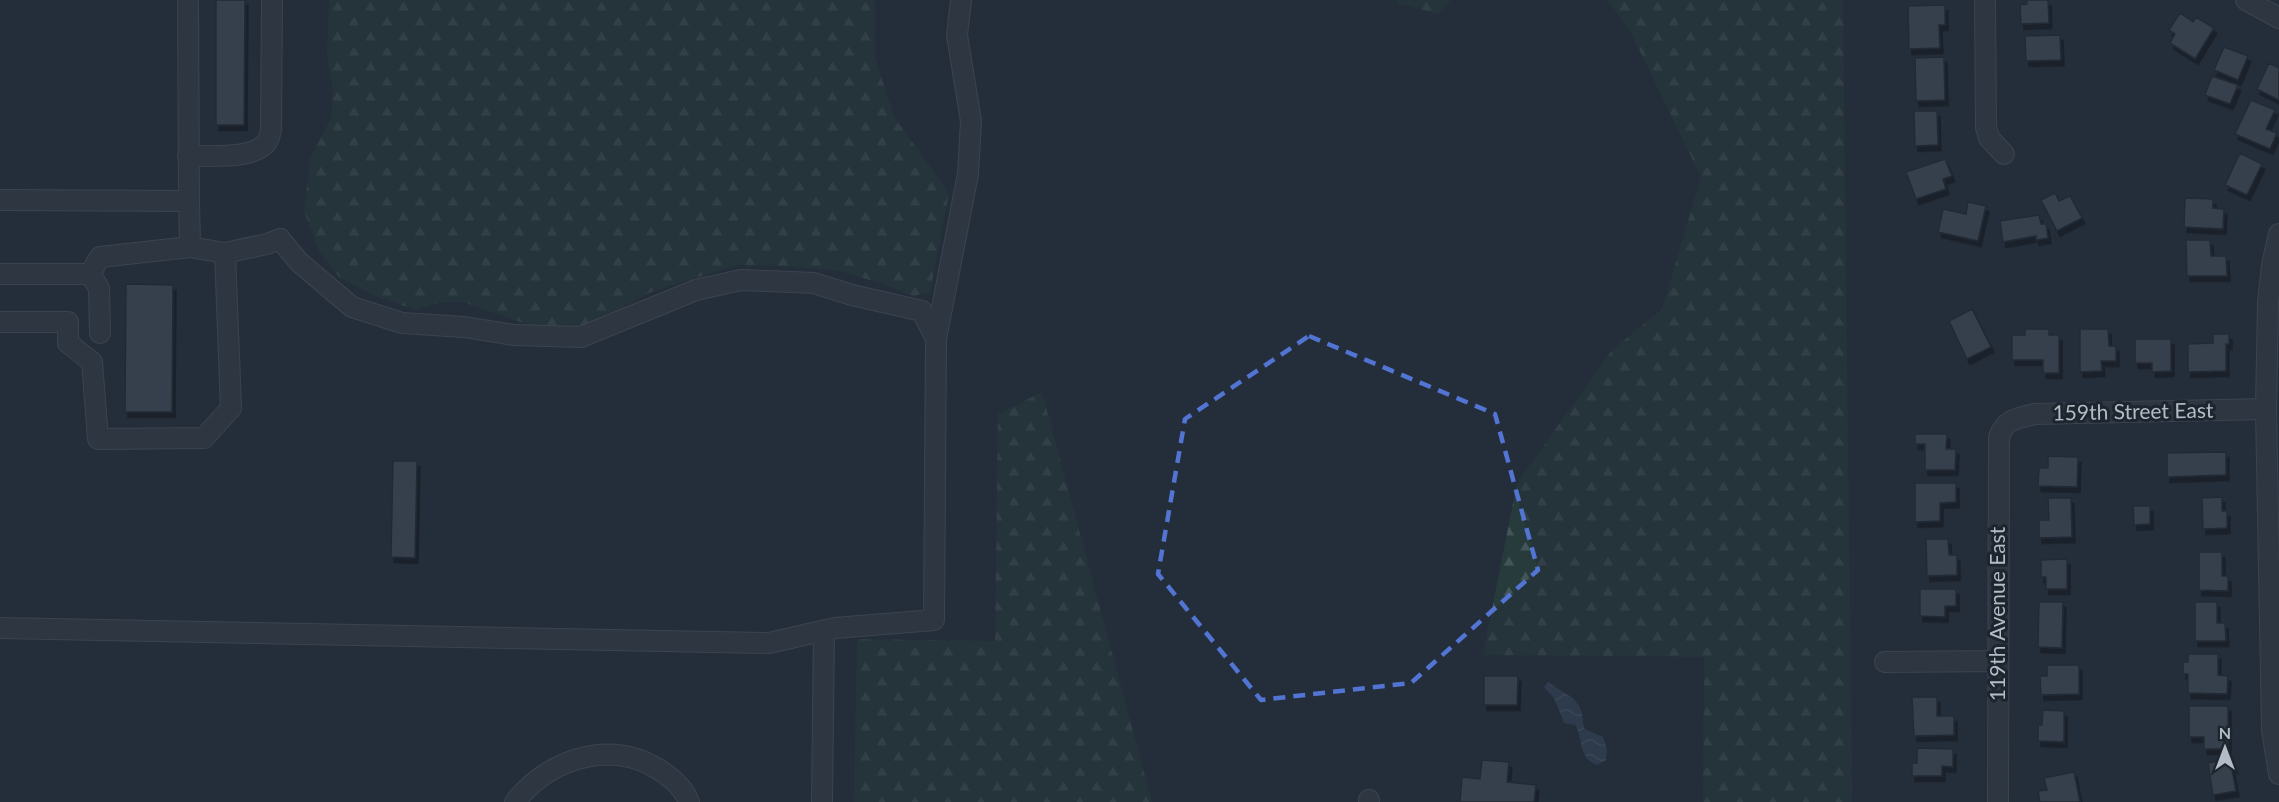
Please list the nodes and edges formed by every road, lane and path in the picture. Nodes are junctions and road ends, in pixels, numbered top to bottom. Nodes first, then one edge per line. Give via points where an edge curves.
1 (188, 0) edge
2 (272, 0) edge
3 (961, 0) edge
4 (1984, 0) edge
5 (2246, 0) edge
6 (2279, 18) edge
7 (2004, 154) dead end
8 (188, 156) junction
9 (0, 200) edge
10 (189, 201) junction
11 (2279, 234) edge
12 (190, 247) junction
13 (225, 253) junction
14 (0, 274) edge
15 (90, 274) junction
16 (0, 322) edge
17 (100, 333) dead end
18 (936, 339) junction
19 (2266, 409) junction
20 (2003, 426) joint
21 (0, 628) edge
22 (824, 631) junction
23 (2275, 644) edge
24 (1998, 661) junction
25 (1885, 662) dead end
26 (2279, 774) edge
27 (515, 802) edge
28 (689, 802) edge
29 (822, 802) edge
30 (1998, 802) edge

1 - 8 street
2 - 8 street via 272,130 267,142 254,152
3 - 18 street via 957,35 971,121 968,174
4 - 7 street via 1986,127 1989,138
5 - 6 street
8 - 10 street
9 - 10 street
10 - 12 street
11 - 19 street via 2268,302
12 - 13 street
12 - 15 street via 100,257
13 - 16 street via 231,408 204,438 98,439 92,362 68,342 68,322
13 - 18 street via 280,239 299,262 352,307 402,323 514,335 581,337 696,290 741,280 814,283 922,311
14 - 15 street
15 - 17 street via 99,288
18 - 22 street via 934,620
19 - 20 street, 159th Street East via 2034,414
19 - 23 street
20 - 24 street, 119th Avenue East via 1999,436
21 - 22 street via 769,643
22 - 29 street
23 - 26 street via 2272,730
24 - 25 street
24 - 30 street, 119th Avenue East
27 - 28 street via 557,768 598,754 629,756 649,764 676,781

